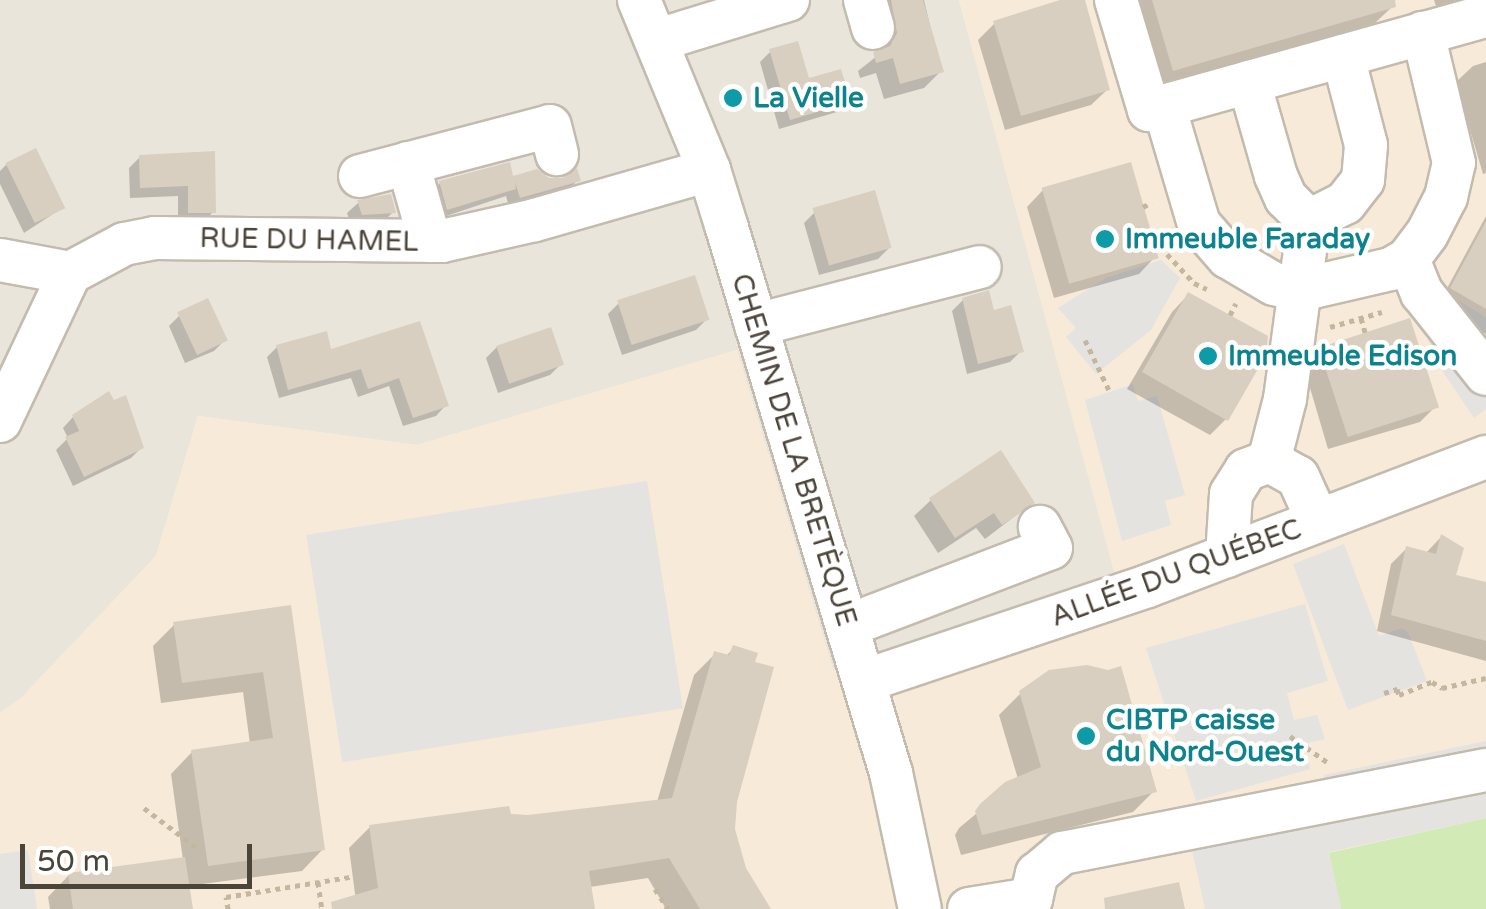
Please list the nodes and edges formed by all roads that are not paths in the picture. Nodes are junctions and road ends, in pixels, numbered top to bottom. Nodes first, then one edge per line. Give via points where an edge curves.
1 (639, 0) edge
2 (788, 0) edge
3 (1116, 0) edge
4 (1486, 16) edge
5 (1428, 21) edge
6 (658, 40) junction
7 (1343, 56) junction
8 (1249, 82) junction
9 (1156, 108) junction
10 (557, 154) dead end
11 (408, 163) junction
12 (1470, 167) edge
13 (709, 170) junction
14 (360, 176) dead end
15 (1309, 221) junction
16 (430, 241) junction
17 (0, 260) edge
18 (980, 267) dead end
19 (70, 274) junction
20 (1415, 276) junction
21 (1298, 308) junction
22 (756, 324) junction
23 (1486, 374) edge
24 (0, 421) edge
25 (1486, 457) edge
26 (1269, 461) junction
27 (1318, 521) junction
28 (1040, 527) dead end
29 (1227, 556) junction
30 (847, 626) junction
31 (864, 681) junction
32 (1486, 770) edge
33 (920, 909) edge
34 (969, 909) edge

1 - 6 street, CHEMIN DE LA BRETÈQUE
2 - 6 street
3 - 9 street
4 - 5 street
5 - 7 street
5 - 12 street
6 - 13 street, CHEMIN DE LA BRETÈQUE
7 - 8 street
7 - 15 street via 1366,145 1363,180 1345,203
8 - 9 street
8 - 15 street via 1276,176
9 - 21 street via 1198,224 1228,258 1274,284
10 - 11 street via 550,126
11 - 14 street
11 - 16 street
12 - 20 street via 1446,197
13 - 16 street, RUE DU HAMEL via 535,220
13 - 22 street, CHEMIN DE LA BRETÈQUE
15 - 21 street
16 - 19 street, RUE DU HAMEL via 154,238 95,256
17 - 19 street
18 - 22 street
19 - 24 street
20 - 21 street via 1391,269
20 - 23 street
21 - 26 street
22 - 30 street, CHEMIN DE LA BRETÈQUE
25 - 27 street, ALLÉE DU QUÉBEC
26 - 27 street via 1298,477
26 - 29 street via 1246,470 1232,494
27 - 29 street, ALLÉE DU QUÉBEC
28 - 30 street via 1050,548
29 - 31 street, ALLÉE DU QUÉBEC
30 - 31 street, CHEMIN DE LA BRETÈQUE
31 - 33 street, CHEMIN DE LA BRETÈQUE
32 - 34 street via 1062,853 1037,874 1030,898

